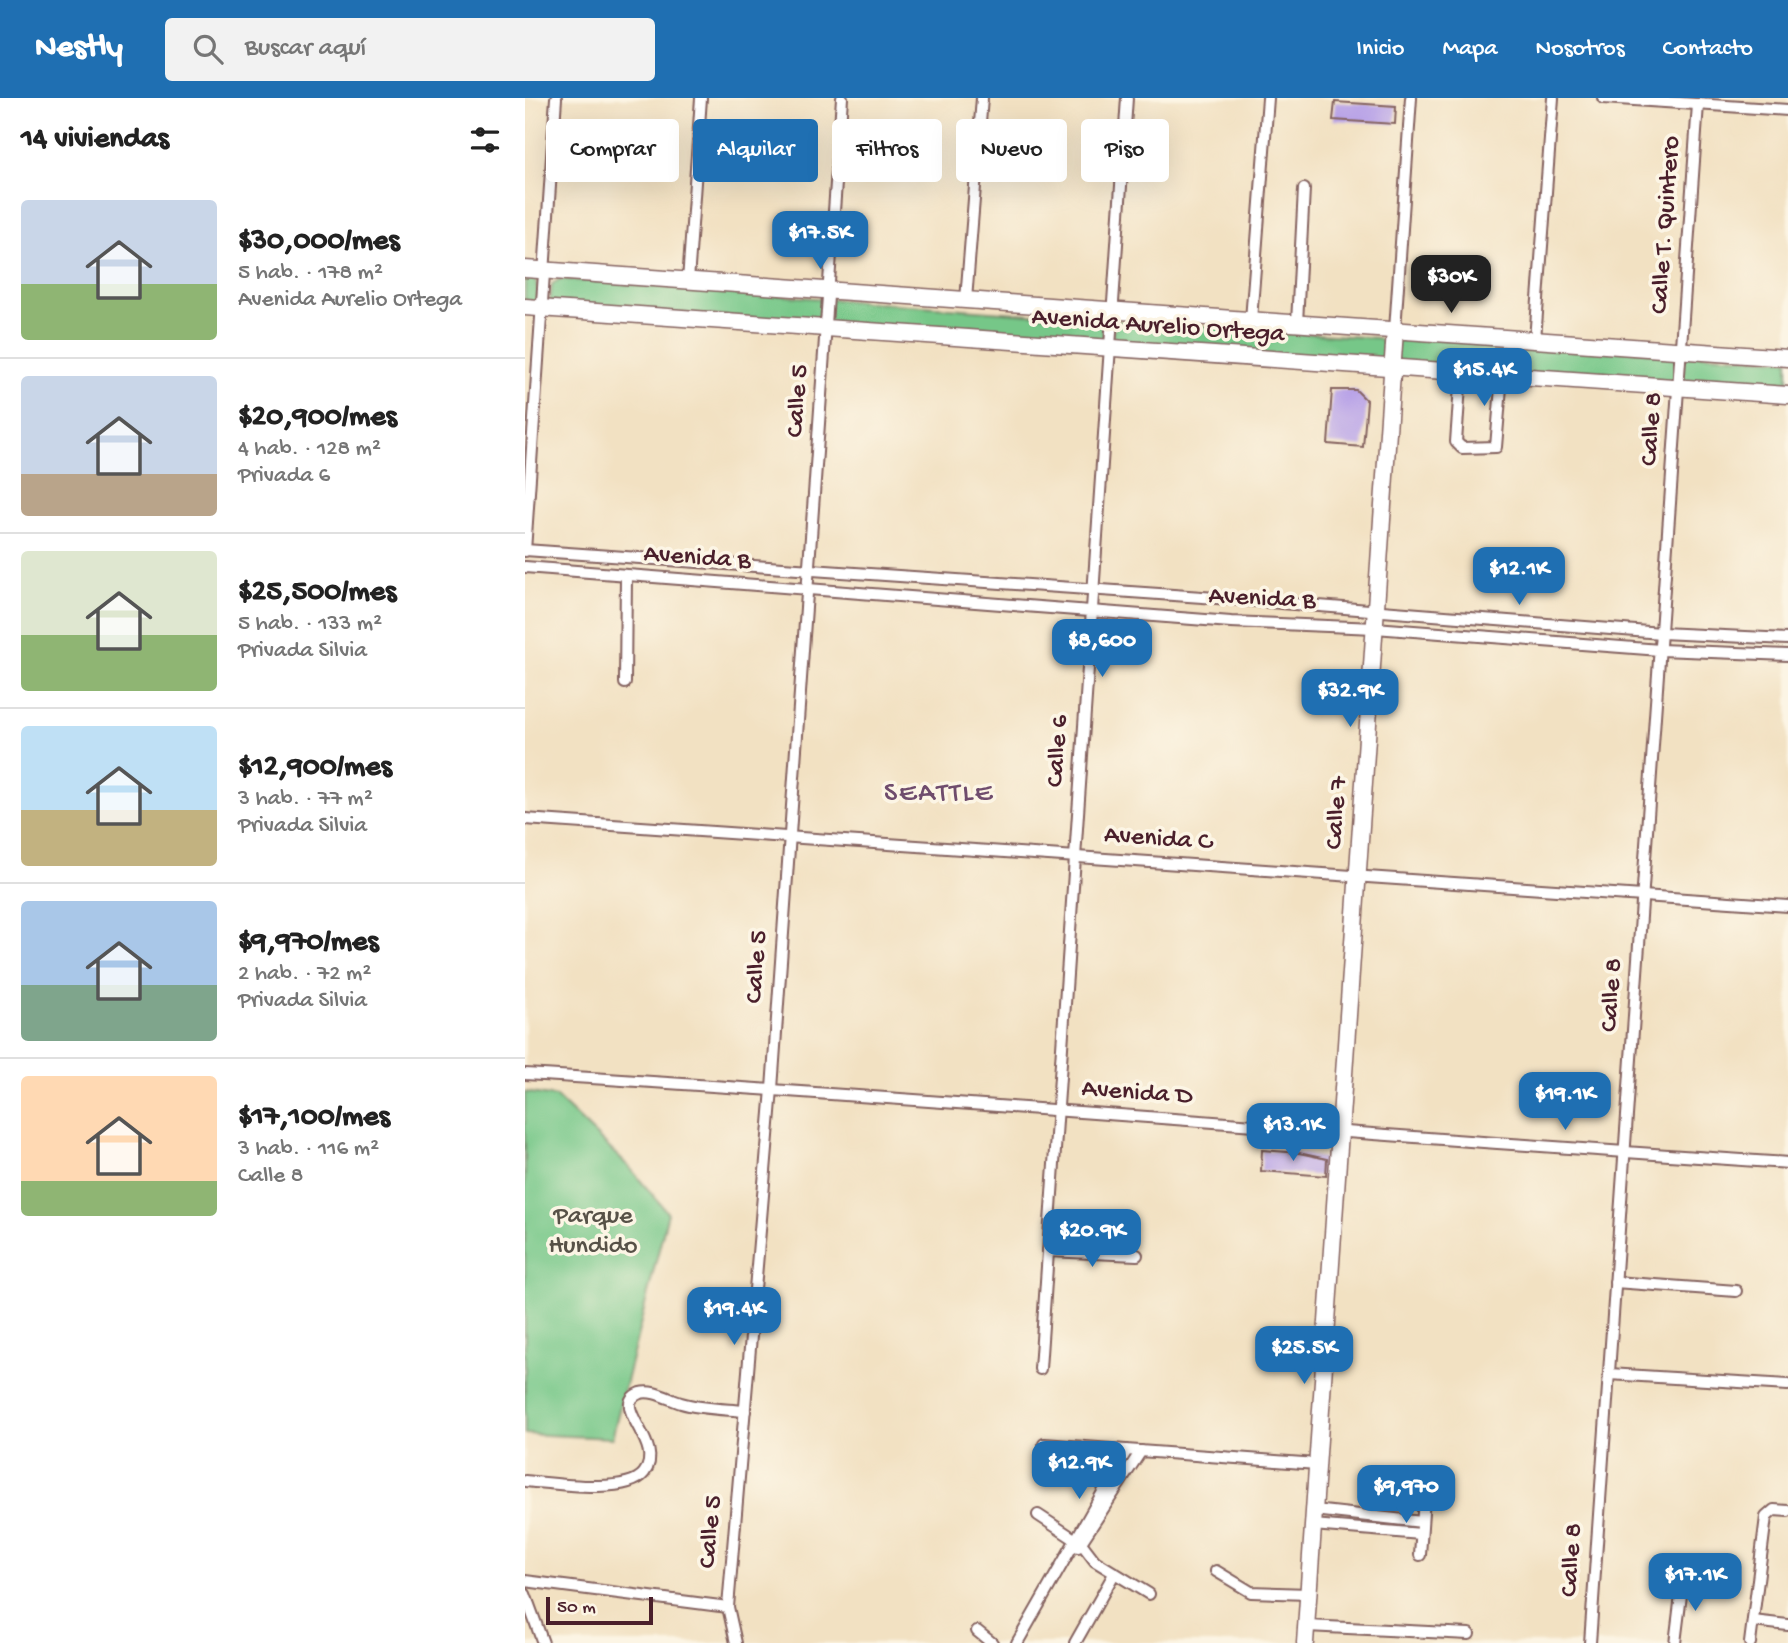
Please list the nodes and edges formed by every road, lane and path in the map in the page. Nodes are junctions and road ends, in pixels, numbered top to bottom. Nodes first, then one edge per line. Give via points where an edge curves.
1 (556, 98) edge
2 (701, 98) edge
3 (842, 98) edge
4 (982, 98) edge
5 (1127, 98) edge
6 (1268, 98) edge
7 (1411, 98) edge
8 (1553, 98) edge
9 (1603, 98) edge
10 (1698, 104) junction
11 (1788, 110) edge
12 (1304, 189) dead end
13 (525, 269) edge
14 (544, 271) junction
15 (688, 281) junction
16 (827, 290) junction
17 (967, 300) junction
18 (533, 308) edge
19 (1112, 310) junction
20 (1251, 320) junction
21 (1297, 323) junction
22 (827, 329) junction
23 (1395, 330) junction
24 (1535, 340) junction
25 (1109, 348) junction
26 (1681, 350) junction
27 (1788, 358) edge
28 (1392, 368) junction
29 (1461, 372) junction
30 (1501, 375) junction
31 (1678, 387) junction
32 (1788, 395) edge
33 (525, 551) edge
34 (699, 563) junction
35 (525, 567) edge
36 (810, 571) junction
37 (626, 576) junction
38 (697, 581) junction
39 (807, 590) junction
40 (1093, 590) junction
41 (1090, 611) junction
42 (1376, 611) junction
43 (1542, 624) junction
44 (1375, 628) junction
45 (1661, 632) junction
46 (1788, 639) edge
47 (1541, 641) junction
48 (1660, 650) junction
49 (1788, 654) edge
50 (625, 683) dead end
51 (525, 819) edge
52 (790, 837) junction
53 (1075, 857) junction
54 (1358, 878) junction
55 (1643, 897) junction
56 (1788, 906) edge
57 (525, 1074) edge
58 (772, 1089) junction
59 (1058, 1112) junction
60 (1341, 1131) junction
61 (1624, 1152) junction
62 (1788, 1163) edge
63 (1048, 1251) junction
64 (1137, 1255) dead end
65 (1615, 1282) junction
66 (1736, 1291) dead end
67 (1040, 1369) dead end
68 (1609, 1374) junction
69 (1788, 1385) edge
70 (745, 1411) junction
71 (1044, 1444) dead end
72 (1127, 1450) junction
73 (1141, 1451) junction
74 (1317, 1464) junction
75 (525, 1481) edge
76 (1424, 1498) dead end
77 (1788, 1511) edge
78 (1038, 1515) dead end
79 (1314, 1518) junction
80 (1422, 1522) junction
81 (1421, 1534) junction
82 (1078, 1541) junction
83 (1420, 1555) dead end
84 (1216, 1571) dead end
85 (1114, 1574) junction
86 (1683, 1579) dead end
87 (525, 1581) edge
88 (525, 1594) edge
89 (1149, 1594) dead end
90 (1309, 1594) junction
91 (728, 1607) junction
92 (1753, 1621) junction
93 (1788, 1625) edge
94 (1307, 1626) junction
95 (977, 1631) dead end
96 (1469, 1634) dead end
97 (543, 1643) edge
98 (736, 1643) edge
99 (992, 1643) edge
100 (1017, 1643) edge
101 (1075, 1643) edge
102 (1305, 1643) edge
103 (1590, 1643) edge
104 (1675, 1643) edge
105 (1750, 1643) edge

1 - 14 street
2 - 15 street
3 - 16 street, Calle 5
4 - 17 street
5 - 19 street, Calle 6
6 - 20 street
7 - 23 street
8 - 24 street
9 - 10 street
10 - 11 street
10 - 26 street, Calle T. Quintero
12 - 21 street
13 - 14 main road, Avenida Aurelio Ortega
14 - 15 main road, Avenida Aurelio Ortega
14 - 18 street
15 - 16 main road, Avenida Aurelio Ortega
16 - 17 main road, Avenida Aurelio Ortega
16 - 22 street, Calle 5
17 - 19 main road, Avenida Aurelio Ortega
18 - 22 main road, Avenida Aurelio Ortega
18 - 33 street
19 - 20 main road, Avenida Aurelio Ortega
19 - 25 street, Calle 6
20 - 21 main road, Avenida Aurelio Ortega
21 - 23 main road, Avenida Aurelio Ortega
22 - 25 main road, Avenida Aurelio Ortega
22 - 36 street, Calle 5
23 - 24 main road, Avenida Aurelio Ortega
23 - 28 main road, Calle 7
24 - 26 main road, Avenida Aurelio Ortega
25 - 28 main road, Avenida Aurelio Ortega
25 - 40 street, Calle 6
26 - 27 main road, Avenida Aurelio Ortega
26 - 31 street, Calle 8
28 - 29 main road, Avenida Aurelio Ortega
28 - 42 main road, Calle 7
29 - 30 main road, Avenida Aurelio Ortega
29 - 30 street via 1456,442 1462,448 1496,447
30 - 31 main road, Avenida Aurelio Ortega
31 - 32 main road, Avenida Aurelio Ortega
31 - 45 street, Calle 8
33 - 34 street, Avenida B
34 - 36 street, Avenida B
34 - 38 street
35 - 37 street, Avenida B
36 - 39 street, Calle 5
36 - 40 street, Avenida B
37 - 38 street, Avenida B
37 - 50 street
38 - 39 street, Avenida B
39 - 41 street, Avenida B
39 - 52 street, Calle 5
40 - 41 street, Calle 6
40 - 42 street, Avenida B
41 - 44 street, Avenida B
41 - 53 street, Calle 6
42 - 43 street, Avenida B
42 - 44 main road, Calle 7
43 - 45 street, Avenida B
43 - 47 street
44 - 47 street, Avenida B
44 - 54 main road, Calle 7
45 - 46 street, Avenida B
45 - 48 street, Calle 8
47 - 48 street, Avenida B
48 - 49 street, Avenida B
48 - 55 street, Calle 8
51 - 52 street, Avenida C
52 - 53 street, Avenida C
52 - 58 street, Calle 5
53 - 54 street, Avenida C
53 - 59 street, Calle 6
54 - 55 street, Avenida C
54 - 60 main road, Calle 7
55 - 56 street, Avenida C
55 - 61 street, Calle 8
57 - 58 street, Avenida D
58 - 59 street, Avenida D
58 - 70 street, Calle 5
59 - 60 street, Avenida D
59 - 63 street, Calle 6
60 - 61 street, Avenida D
60 - 74 main road, Calle 7
61 - 62 street, Avenida D
61 - 65 street, Calle 8
63 - 64 street
63 - 67 street, Calle 6
65 - 66 street
65 - 68 street, Calle 8
68 - 69 street
68 - 103 street, Calle 8
70 - 75 street via 684,1404 641,1393 632,1399 630,1408 650,1447 649,1466 643,1475 622,1485
70 - 91 street, Calle 5
71 - 72 street
72 - 73 street
72 - 82 street
73 - 74 street
73 - 82 street
74 - 79 main road, Calle 7
76 - 80 street
77 - 92 street via 1774,1510 1766,1517
78 - 82 street
79 - 80 street
79 - 81 street
79 - 90 main road, Calle 7
80 - 81 street
81 - 83 street
82 - 85 street
82 - 100 street
84 - 90 street via 1251,1592
85 - 89 street
85 - 101 street
86 - 104 street
87 - 91 street
88 - 97 street
90 - 94 main road, Calle 7
91 - 98 street, Calle 5
92 - 93 street
92 - 105 street
94 - 96 street
94 - 102 main road, Calle 7
95 - 99 street

